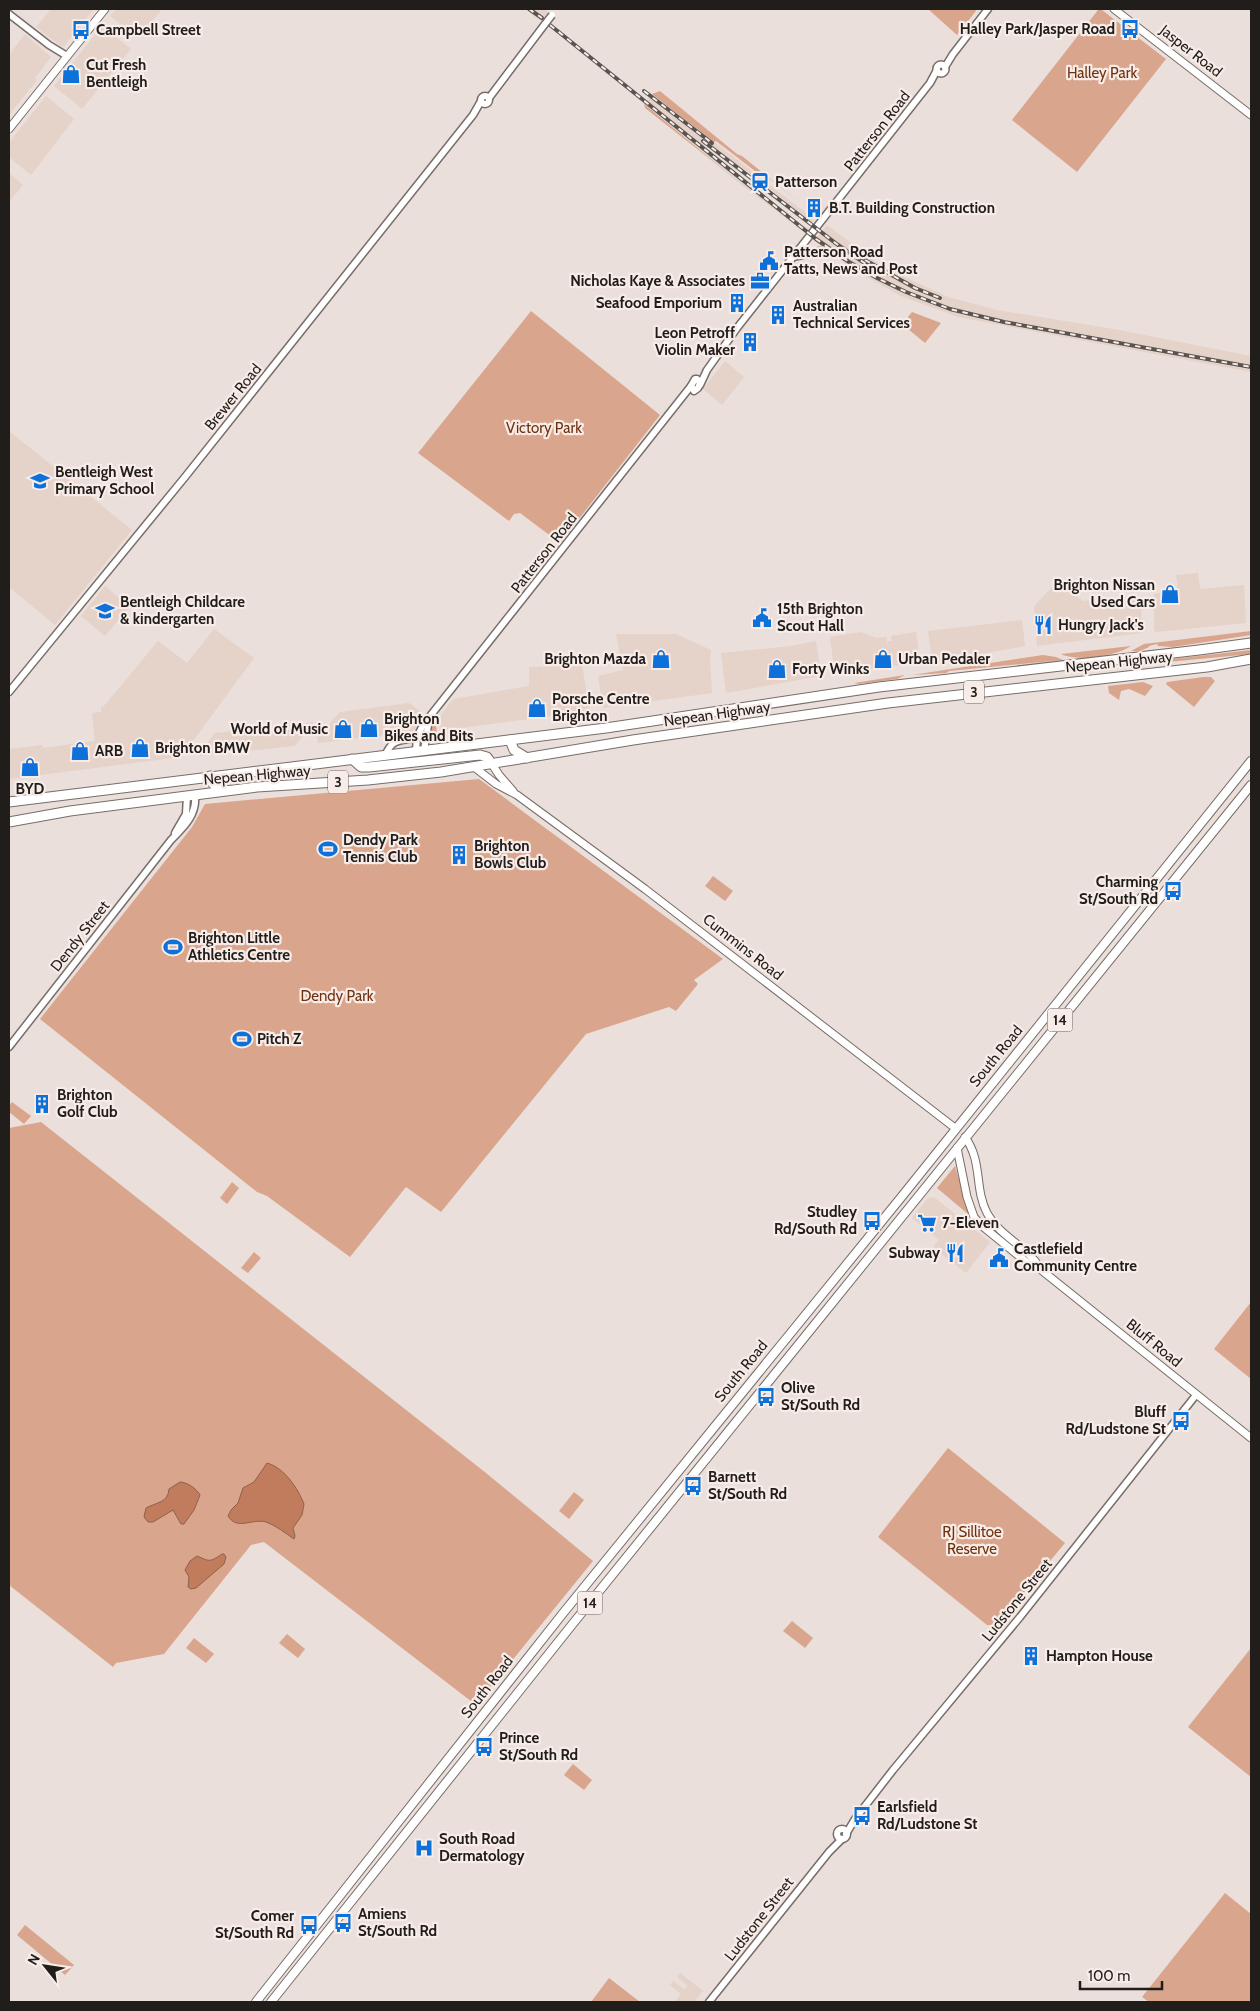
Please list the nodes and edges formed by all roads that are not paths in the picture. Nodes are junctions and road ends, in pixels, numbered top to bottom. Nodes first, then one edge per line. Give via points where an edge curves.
1 (104, 9) edge
2 (556, 9) edge
3 (988, 9) edge
4 (1114, 9) edge
5 (9, 14) edge
6 (66, 58) junction
7 (1251, 115) edge
8 (9, 129) edge
9 (820, 251) dead end
10 (793, 257) junction
11 (707, 370) junction
12 (696, 378) junction
13 (700, 385) junction
14 (692, 388) junction
15 (1251, 643) edge
16 (1127, 658) junction
17 (1251, 659) edge
18 (1128, 675) junction
19 (9, 692) edge
20 (746, 707) junction
21 (429, 718) junction
22 (748, 723) junction
23 (417, 737) junction
24 (510, 740) junction
25 (420, 750) junction
26 (386, 754) junction
27 (527, 758) junction
28 (352, 759) junction
29 (1251, 760) edge
30 (420, 761) junction
31 (492, 764) junction
32 (474, 767) junction
33 (418, 774) junction
34 (210, 776) junction
35 (188, 779) junction
36 (146, 784) junction
37 (1232, 785) junction
38 (1251, 785) edge
39 (229, 791) junction
40 (517, 795) junction
41 (1244, 795) junction
42 (191, 796) junction
43 (154, 800) junction
44 (9, 802) edge
45 (9, 820) edge
46 (1097, 953) junction
47 (1107, 961) junction
48 (9, 1047) edge
49 (952, 1128) junction
50 (966, 1137) junction
51 (957, 1148) junction
52 (921, 1170) junction
53 (932, 1179) junction
54 (869, 1236) junction
55 (879, 1244) junction
56 (1040, 1269) junction
57 (1196, 1394) junction
58 (720, 1418) junction
59 (732, 1428) junction
60 (1251, 1438) edge
61 (564, 1612) junction
62 (575, 1621) junction
63 (404, 1814) junction
64 (414, 1823) junction
65 (256, 2002) edge
66 (272, 2002) edge
67 (709, 2002) edge

1 - 6 main road
2 - 19 street, Brewer Road, bridge via 185,477
3 - 10 street, Patterson Road via 943,66 937,66 939,72
4 - 7 main road, Jasper Road
5 - 6 street
6 - 8 main road
9 - 10 street
10 - 11 street, Patterson Road
11 - 12 street, Patterson Road
11 - 13 street, Patterson Road
12 - 13 street
12 - 14 street
13 - 14 street, Patterson Road
14 - 21 street, Patterson Road
15 - 16 highway, Nepean Highway / 3
16 - 18 highway
16 - 20 highway, Nepean Highway / 3 via 897,685
17 - 18 highway, Nepean Highway / 3
18 - 22 highway, Nepean Highway / 3 via 916,699
20 - 22 highway
20 - 24 highway, Nepean Highway / 3
21 - 23 street, Patterson Road
21 - 25 street, Patterson Road
22 - 27 highway, Nepean Highway / 3
23 - 25 street, Patterson Road
23 - 26 street via 394,742
24 - 25 highway, Nepean Highway / 3
24 - 27 highway via 514,750
25 - 26 highway, Nepean Highway / 3
25 - 30 highway
26 - 28 highway, Nepean Highway / 3
27 - 31 highway, Nepean Highway / 3
28 - 30 highway via 361,767
28 - 34 highway, Nepean Highway / 3
29 - 37 main road, South Road / 14
30 - 31 highway via 480,754
30 - 33 highway
31 - 32 highway, Nepean Highway / 3
31 - 40 main road, Cummins Road
32 - 33 highway, Nepean Highway / 3
32 - 40 main road, Cummins Road
33 - 39 highway, Nepean Highway / 3
34 - 35 highway, Nepean Highway / 3
34 - 39 highway via 215,786
35 - 36 highway, Nepean Highway / 3
35 - 42 highway
36 - 43 highway
36 - 44 highway, Nepean Highway / 3
37 - 41 main road
37 - 46 main road, South Road / 14
38 - 41 main road, South Road / 14
39 - 42 highway, Nepean Highway / 3
40 - 49 main road, Cummins Road via 714,941
41 - 47 main road, South Road / 14
42 - 43 highway, Nepean Highway / 3
42 - 48 street, Dendy Street via 195,806 185,826
43 - 45 highway, Nepean Highway / 3
46 - 47 main road
46 - 49 main road, South Road / 14
47 - 50 main road, South Road / 14
49 - 50 main road
49 - 51 main road
49 - 52 main road, South Road / 14
50 - 51 main road, South Road / 14
50 - 56 main road, Bluff Road via 976,1156 981,1195 988,1214 997,1227 1035,1260
51 - 53 main road, South Road / 14
51 - 56 main road, Bluff Road via 967,1197 976,1220 1030,1265
52 - 53 main road
52 - 54 main road, South Road / 14
53 - 55 main road, South Road / 14
54 - 55 main road
54 - 58 main road, South Road / 14
55 - 59 main road, South Road / 14
56 - 57 main road, Bluff Road
57 - 60 main road, Bluff Road
57 - 67 street, Ludstone Street
58 - 59 main road
58 - 61 main road, South Road / 14
59 - 62 main road, South Road / 14
61 - 62 main road
61 - 63 main road, South Road / 14
62 - 64 main road, South Road / 14
63 - 64 main road
63 - 65 main road, South Road / 14
64 - 66 main road, South Road / 14

